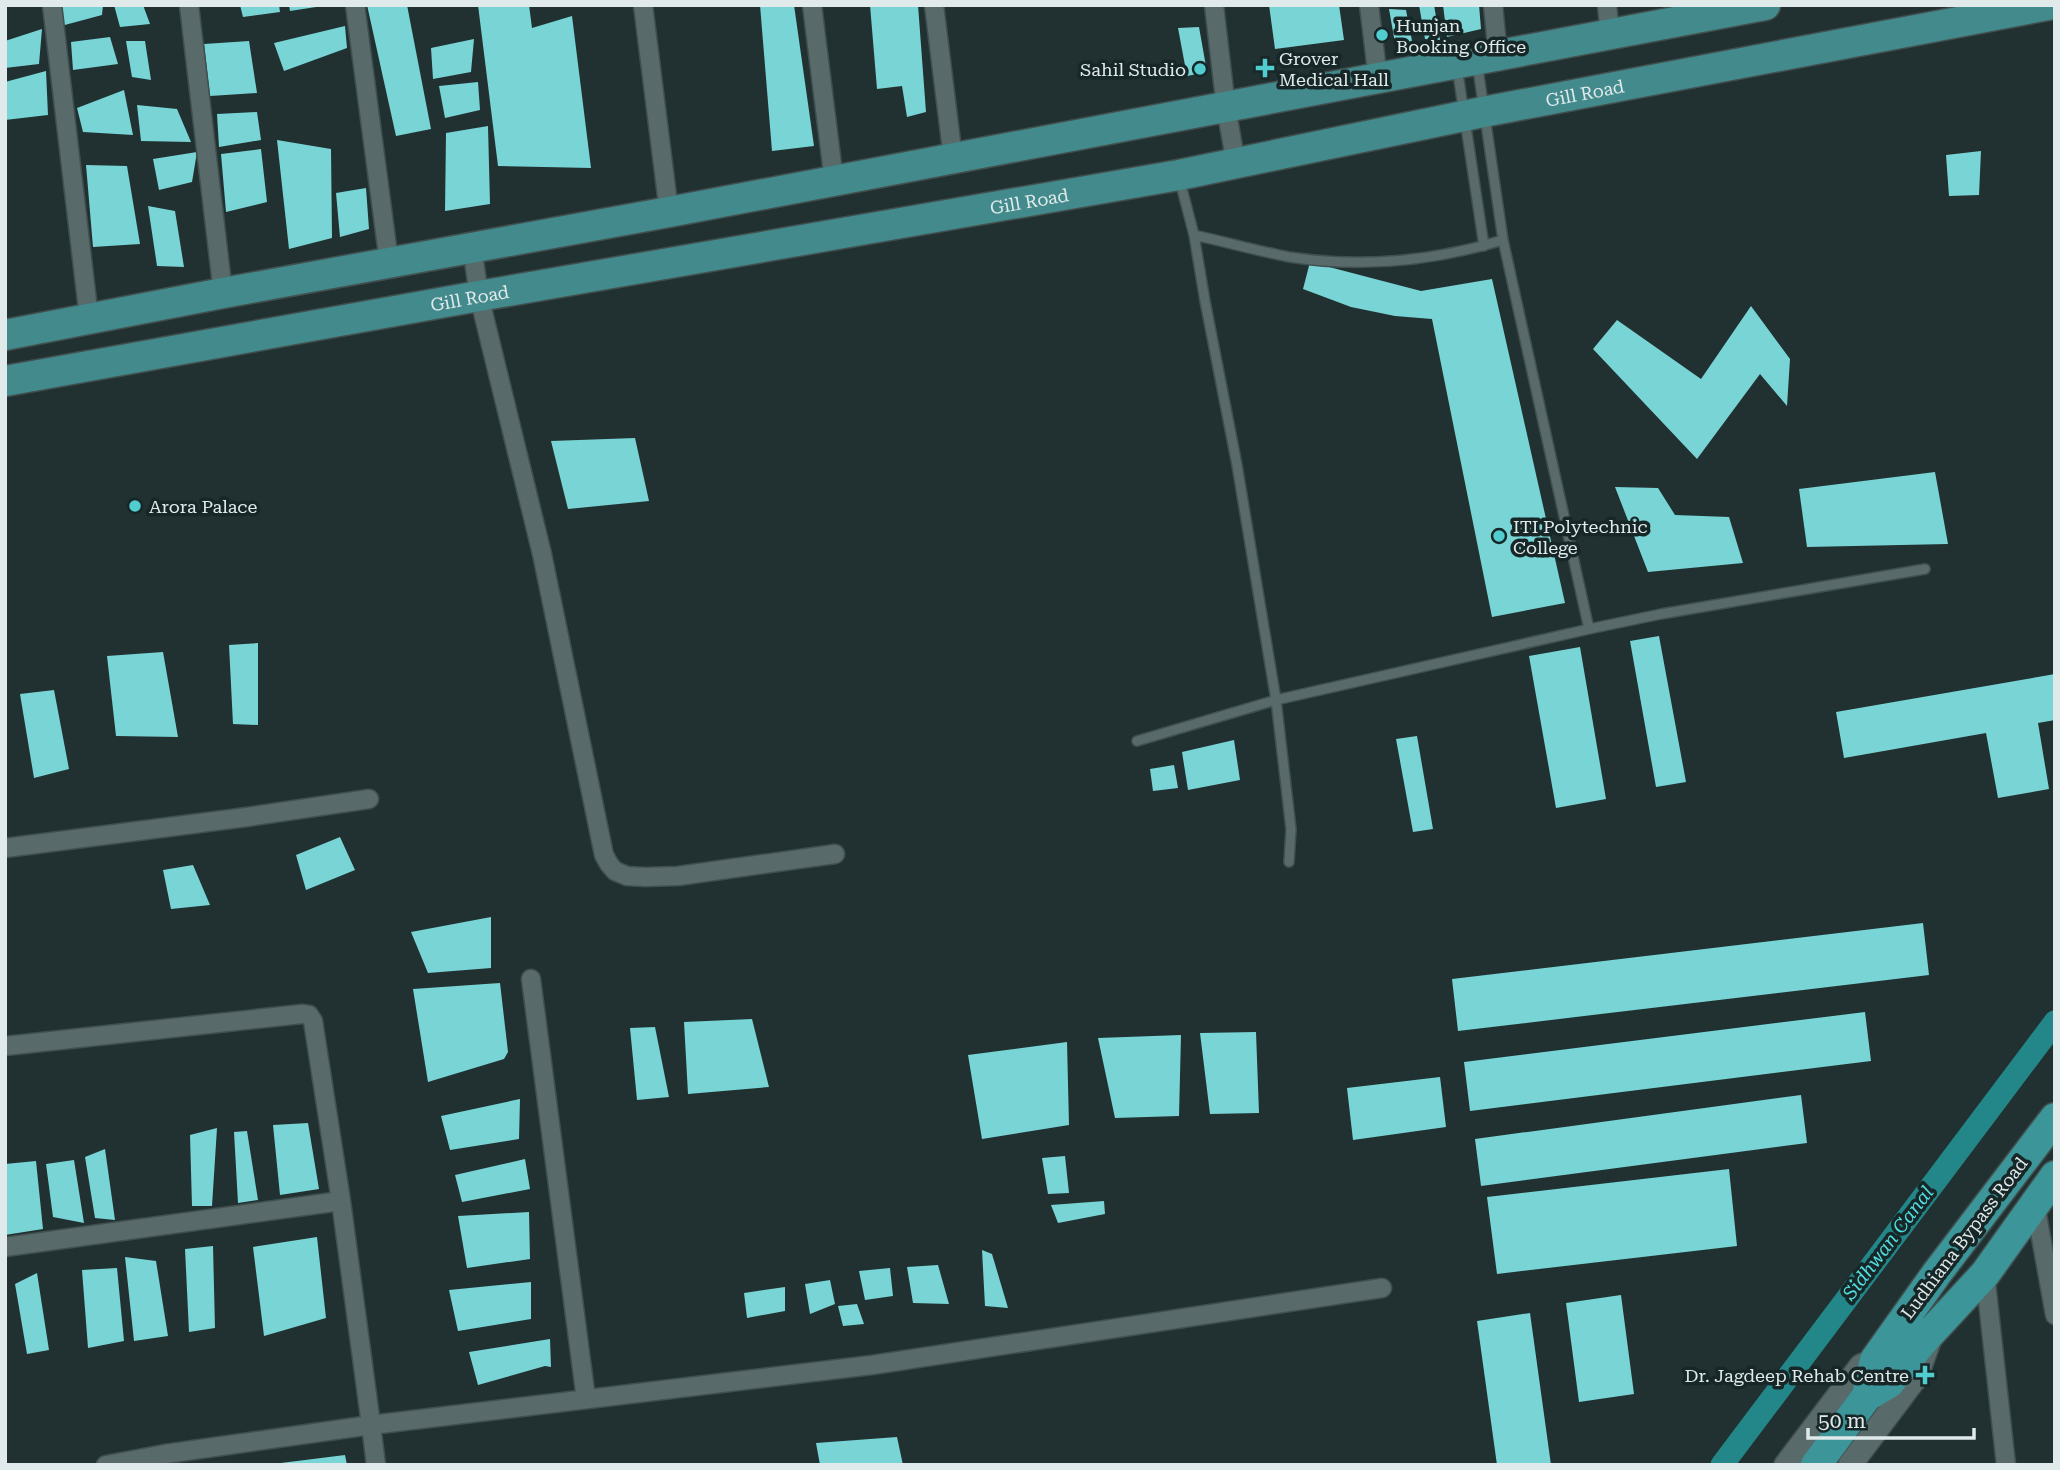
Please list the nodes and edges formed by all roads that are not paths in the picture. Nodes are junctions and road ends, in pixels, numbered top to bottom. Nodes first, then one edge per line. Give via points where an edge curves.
1 (52, 5) edge
2 (189, 5) edge
3 (355, 5) edge
4 (643, 5) edge
5 (812, 5) edge
6 (934, 5) edge
7 (1214, 5) edge
8 (1369, 5) edge
9 (1493, 5) edge
10 (1608, 5) edge
11 (1765, 5) edge
12 (2048, 5) edge
13 (1728, 9) edge
14 (1611, 35) junction
15 (1477, 60) junction
16 (1378, 79) junction
17 (1226, 108) junction
18 (1473, 114) junction
19 (953, 158) junction
20 (1236, 164) junction
21 (1179, 175) junction
22 (834, 181) junction
23 (669, 212) junction
24 (1194, 235) junction
25 (1503, 240) junction
26 (1484, 246) junction
27 (472, 247) junction
28 (389, 262) junction
29 (223, 293) junction
30 (479, 296) junction
31 (89, 318) junction
32 (5, 335) edge
33 (5, 380) edge
34 (1925, 569) dead end
35 (1589, 629) junction
36 (1276, 700) junction
37 (1137, 741) dead end
38 (369, 799) dead end
39 (5, 848) edge
40 (835, 855) dead end
41 (1289, 862) dead end
42 (531, 979) dead end
43 (5, 1046) edge
44 (2055, 1118) edge
45 (2055, 1176) edge
46 (341, 1201) junction
47 (2035, 1205) junction
48 (5, 1247) edge
49 (1985, 1274) junction
50 (1382, 1288) dead end
51 (2055, 1315) edge
52 (1933, 1331) junction
53 (1875, 1360) junction
54 (586, 1399) junction
55 (1861, 1405) junction
56 (371, 1425) junction
57 (165, 1460) edge
58 (106, 1465) edge
59 (376, 1465) edge
60 (1786, 1465) edge
61 (1816, 1465) edge
62 (1850, 1465) edge
63 (2006, 1465) edge

1 - 31 street
2 - 29 street
3 - 28 street
4 - 23 street
5 - 22 street
6 - 19 street
7 - 17 street
8 - 16 street
9 - 15 street
10 - 14 street
11 - 13 main road
12 - 18 main road, Gill Road
13 - 14 main road
14 - 15 main road
15 - 16 main road
15 - 18 lane
15 - 18 lane
16 - 17 main road
17 - 19 main road
17 - 20 street
18 - 20 main road, Gill Road
18 - 25 lane
18 - 26 lane
19 - 22 main road
20 - 21 main road, Gill Road
21 - 24 lane
21 - 30 main road, Gill Road
22 - 23 main road
23 - 27 main road
24 - 26 lane via 1290,257 1360,263 1438,257
24 - 36 lane
25 - 26 lane
25 - 35 lane
27 - 28 main road
27 - 30 street
28 - 29 main road
29 - 31 main road
30 - 33 main road, Gill Road
30 - 40 street via 542,554 609,864 627,876 667,876
31 - 32 main road
34 - 35 lane
35 - 36 lane
36 - 37 lane
36 - 41 lane via 1291,829
38 - 39 street
42 - 54 street
43 - 46 street via 309,1016
44 - 53 highway, Ludhiana Bypass Road
45 - 47 highway, Ludhiana Bypass Road
46 - 48 street
46 - 56 street
47 - 49 highway, Ludhiana Bypass Road
47 - 51 street
49 - 52 highway, Ludhiana Bypass Road
49 - 63 street
50 - 54 street via 886,1363
52 - 55 highway, Ludhiana Bypass Road via 1889,1383
52 - 62 street via 1916,1377
53 - 55 highway
53 - 60 street via 1861,1366
54 - 56 street
55 - 61 highway
56 - 57 street
56 - 59 street
57 - 58 street

